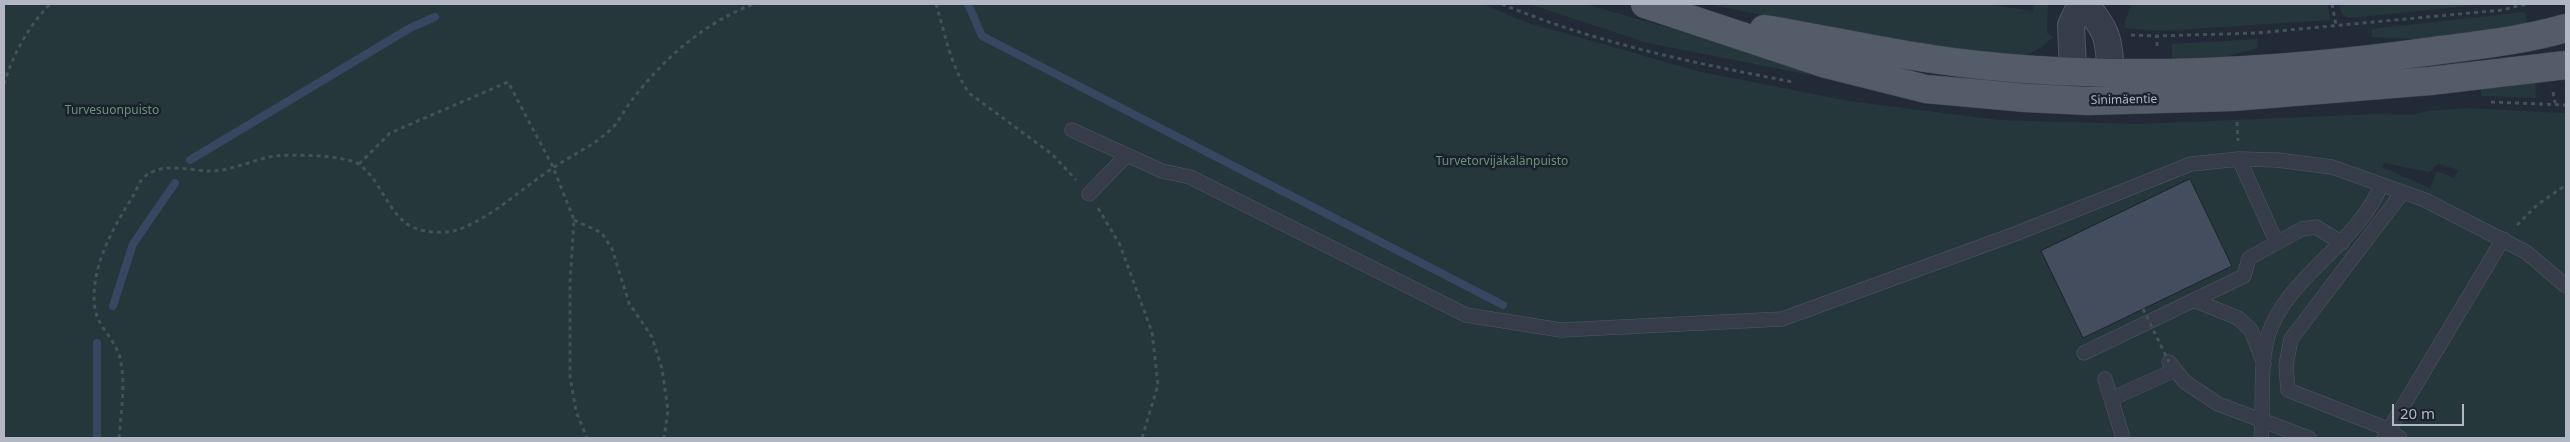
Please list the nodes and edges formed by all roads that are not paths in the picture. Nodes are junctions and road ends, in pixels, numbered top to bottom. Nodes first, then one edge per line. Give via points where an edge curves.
1 (1645, 4) edge
2 (2081, 4) edge
3 (2085, 4) edge
4 (1692, 18) junction
5 (2566, 28) edge
6 (2566, 64) edge
7 (2073, 70) junction
8 (2111, 72) junction
9 (2088, 101) junction
10 (1072, 130) dead end
11 (1127, 155) junction
12 (2239, 159) junction
13 (2382, 185) junction
14 (2402, 193) junction
15 (1089, 194) road end
16 (2275, 239) dead end
17 (2503, 239) junction
18 (2342, 243) junction
19 (2566, 286) edge
20 (2196, 300) junction
21 (2084, 353) dead end
22 (2264, 364) junction
23 (2105, 379) dead end
24 (2111, 399) junction
25 (2263, 419) junction
26 (2391, 435) edge
27 (2123, 438) edge
28 (2261, 438) edge
29 (2309, 438) edge

1 - 4 main road, Sinimäentie
2 - 7 street via 2071,25
3 - 8 street via 2108,39
4 - 7 main road, Sinimäentie via 1932,59
4 - 9 main road, Sinimäentie via 1826,64 1926,88
5 - 8 main road, Sinimäentie via 2511,41 2288,67
6 - 9 main road, Sinimäentie via 2430,81 2281,93
7 - 8 main road, Sinimäentie
7 - 9 street
8 - 9 street
10 - 11 lane
11 - 12 lane via 1162,171 1190,177 1466,314 1561,330 1782,319 2015,234 2191,164
11 - 15 lane
12 - 13 lane via 2332,167
12 - 16 lane
13 - 14 lane
13 - 18 lane via 2376,199
14 - 17 lane via 2425,200
14 - 26 lane via 2291,339 2286,365 2288,390
17 - 19 lane via 2526,252
17 - 26 lane
18 - 20 lane via 2316,227 2302,229 2249,258 2244,276
18 - 22 lane via 2300,284 2280,312 2268,335
20 - 21 lane
20 - 22 lane via 2238,318 2251,330
22 - 25 lane
23 - 24 lane
24 - 25 lane via 2172,366 2185,382 2218,404
24 - 27 lane
25 - 28 lane
25 - 29 lane

